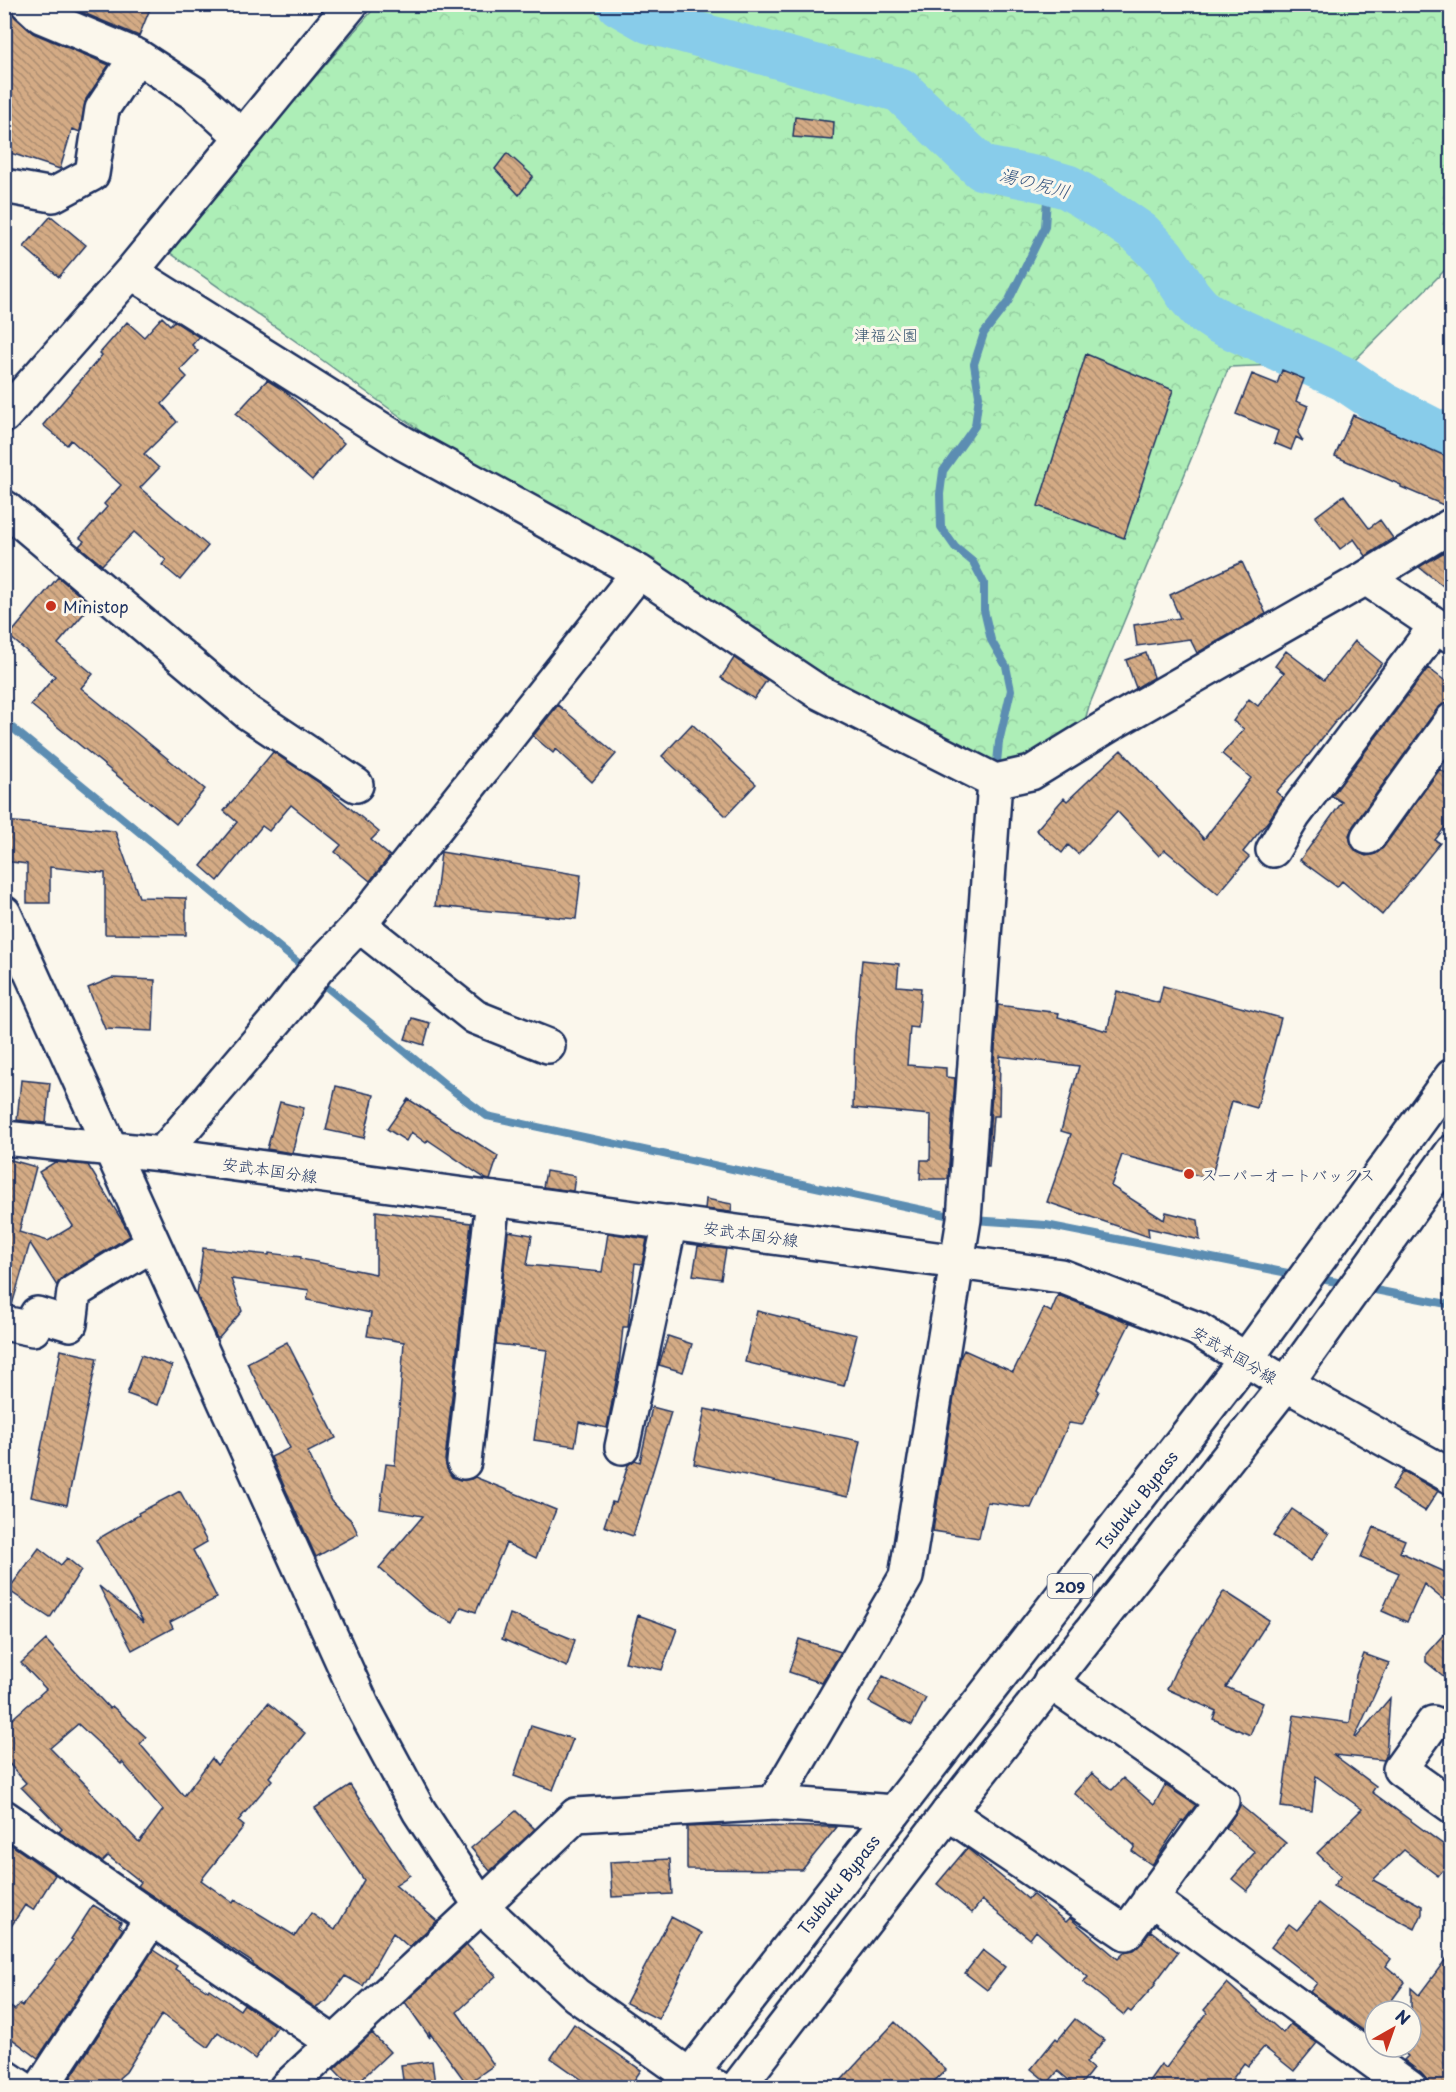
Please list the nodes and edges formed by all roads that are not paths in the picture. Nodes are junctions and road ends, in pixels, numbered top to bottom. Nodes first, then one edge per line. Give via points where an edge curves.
1 (28, 4) edge
2 (351, 4) edge
3 (136, 56) junction
4 (242, 137) junction
5 (4, 186) edge
6 (131, 272) junction
7 (4, 416) edge
8 (4, 507) edge
9 (1452, 525) edge
10 (639, 572) junction
11 (1366, 578) junction
12 (1444, 631) edge
13 (1452, 720) edge
14 (995, 781) junction
15 (356, 784) dead end
16 (1368, 837) dead end
17 (1273, 850) dead end
18 (4, 913) edge
19 (359, 925) junction
20 (548, 1046) dead end
21 (1452, 1076) edge
22 (4, 1138) edge
23 (110, 1148) junction
24 (1452, 1152) edge
25 (162, 1154) junction
26 (494, 1199) junction
27 (670, 1222) junction
28 (153, 1244) junction
29 (956, 1261) junction
30 (4, 1323) edge
31 (1246, 1359) junction
32 (1286, 1384) junction
33 (622, 1448) dead end
34 (464, 1462) dead end
35 (1450, 1473) edge
36 (1050, 1682) junction
37 (1433, 1723) dead end
38 (774, 1803) junction
39 (1452, 1806) edge
40 (894, 1812) junction
41 (948, 1813) junction
42 (4, 1817) edge
43 (1150, 1898) junction
44 (481, 1906) junction
45 (152, 1918) junction
46 (323, 2064) edge
47 (4, 2076) edge
48 (695, 2083) edge
49 (22, 2088) edge
50 (40, 2088) edge
51 (286, 2088) edge
52 (737, 2088) edge
53 (1410, 2088) edge

1 - 3 main road via 41,16
2 - 4 main road
3 - 4 main road via 195,94
3 - 5 main road via 102,109 92,174 53,195
4 - 6 main road
6 - 7 main road
6 - 10 main road via 403,443
8 - 15 main road via 248,713
9 - 11 main road
10 - 14 main road via 817,691
10 - 19 main road
11 - 12 main road
11 - 14 main road via 1031,773
12 - 17 main road via 1294,815
13 - 16 main road
14 - 29 main road via 964,1219
18 - 23 main road
19 - 20 main road via 475,1017
19 - 25 main road via 317,969
21 - 31 main road, Tsubuku Bypass / 209
22 - 23 main road, 安武本国分線
23 - 25 main road, 安武本国分線
23 - 28 main road
24 - 32 main road, 209
25 - 26 main road, 安武本国分線
26 - 27 main road, 安武本国分線
26 - 34 main road
27 - 29 main road, 安武本国分線
27 - 33 main road
28 - 30 main road via 74,1292 70,1324 36,1314 33,1329
28 - 44 main road via 363,1707 419,1811
29 - 31 main road, 安武本国分線 via 1061,1276 1197,1329
29 - 38 main road via 906,1577
31 - 32 main road, 安武本国分線
31 - 40 main road, Tsubuku Bypass / 209
32 - 35 main road, 安武本国分線
32 - 36 main road, 209
36 - 41 main road, 209
36 - 43 main road via 1222,1801
37 - 39 main road via 1400,1769
38 - 40 main road
38 - 44 main road via 576,1815
40 - 48 main road, Tsubuku Bypass / 209
41 - 43 main road via 1126,1933
41 - 52 main road, 209
42 - 45 main road
43 - 53 main road
44 - 46 main road
44 - 48 main road via 576,1995
45 - 46 main road
45 - 50 main road
46 - 51 main road
47 - 49 main road

